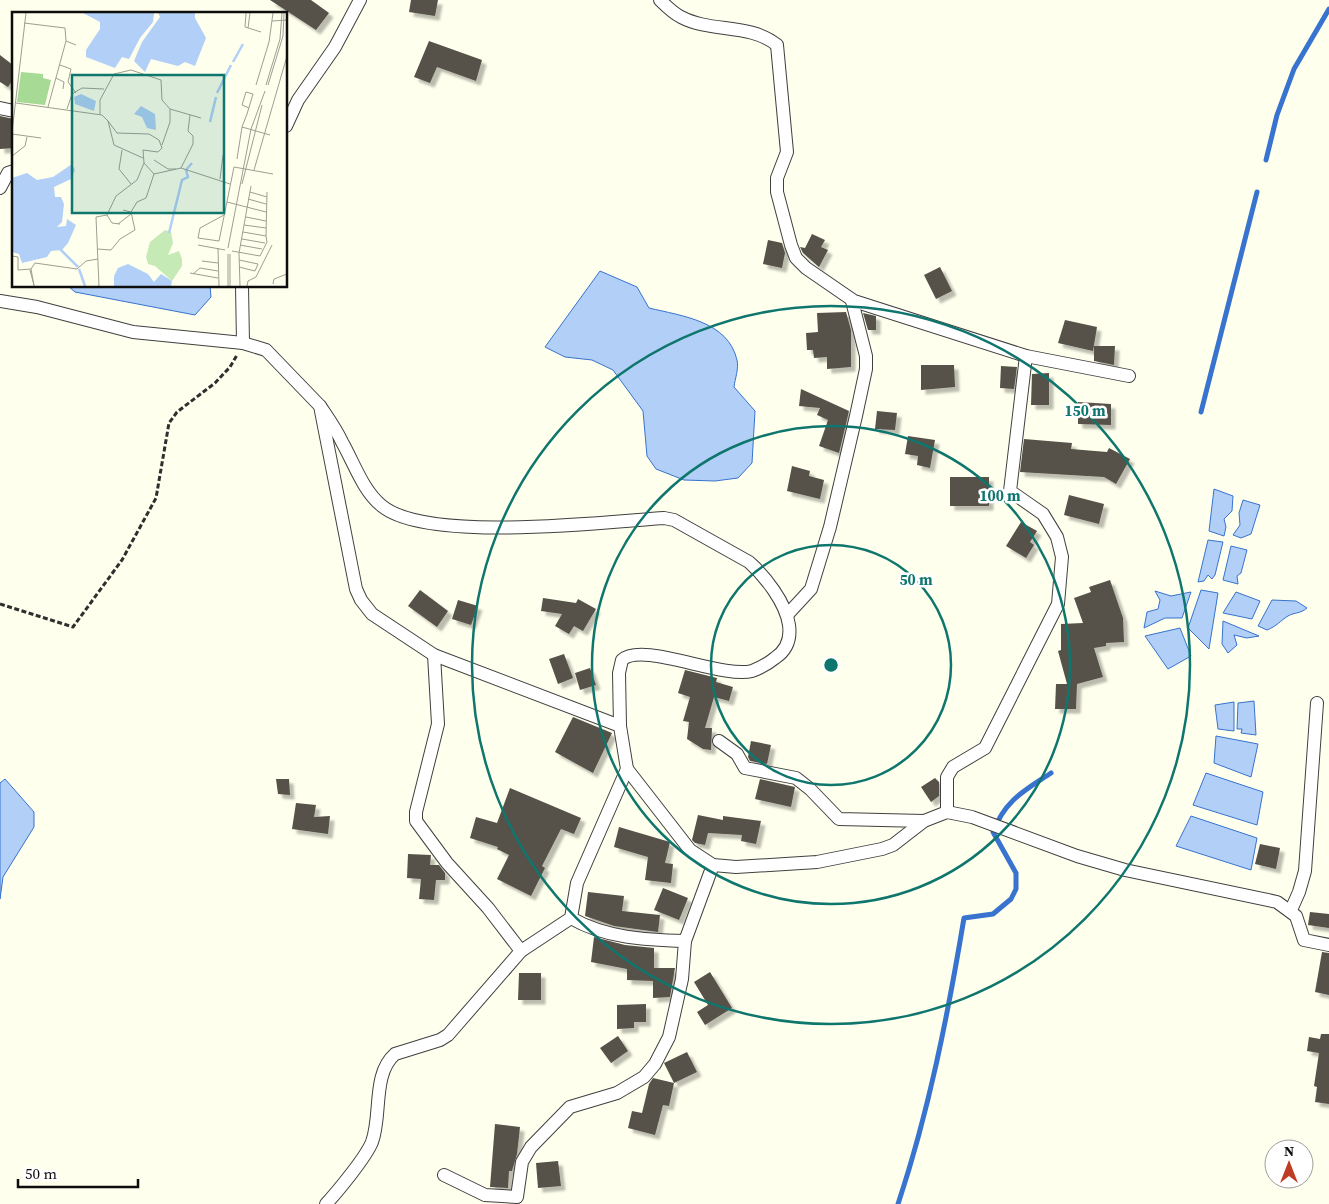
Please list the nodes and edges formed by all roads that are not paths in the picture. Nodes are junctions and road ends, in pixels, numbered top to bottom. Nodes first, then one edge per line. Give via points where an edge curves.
1 (360, 0) edge
2 (660, 0) edge
3 (288, 122) edge
4 (12, 172) edge
5 (0, 188) edge
6 (242, 288) edge
7 (0, 301) edge
8 (852, 301) junction
9 (243, 343) junction
10 (1026, 356) junction
11 (1129, 376) dead end
12 (320, 406) junction
13 (787, 615) junction
14 (434, 655) junction
15 (1317, 702) dead end
16 (620, 726) junction
17 (719, 741) dead end
18 (627, 769) junction
19 (948, 812) junction
20 (924, 822) junction
21 (713, 865) junction
22 (1291, 910) junction
23 (571, 918) junction
24 (685, 941) junction
25 (1329, 945) edge
26 (521, 951) junction
27 (444, 1175) dead end
28 (517, 1202) edge
29 (326, 1204) edge

1 - 3 street
2 - 8 street via 681,17 736,28 769,38 777,44 788,152 777,178 784,222 796,258
4 - 5 street
6 - 9 street
7 - 9 street via 133,332
8 - 10 street
8 - 13 street via 866,356 866,369 830,527 811,589
9 - 12 street via 266,350
10 - 11 street
10 - 19 street via 1010,491 1043,514 1057,537 1062,557 1058,604 985,748 953,767 947,777
12 - 13 street via 370,493 391,512 409,519 440,524 505,527 669,519 749,562
12 - 14 street via 346,547 360,600 372,614
13 - 16 street via 790,636 786,647 768,663 751,671 733,672 687,662 626,656 620,665
14 - 16 street
14 - 26 street via 438,724 416,821
15 - 22 street via 1305,871
16 - 18 street
17 - 20 street via 737,754 745,768 796,778 839,819
18 - 21 street via 690,850
18 - 23 street via 577,882
19 - 20 street
19 - 22 street via 1098,862 1277,902
20 - 21 street via 893,845 882,849 817,862 736,867
21 - 24 street
22 - 25 street via 1304,940
23 - 24 street via 628,938
23 - 26 street
24 - 28 street via 682,979 670,1037 655,1064 644,1077 617,1093 570,1107 531,1147 522,1162
26 - 29 street via 448,1035 395,1054 390,1059 383,1075 370,1148
27 - 28 street via 485,1195

